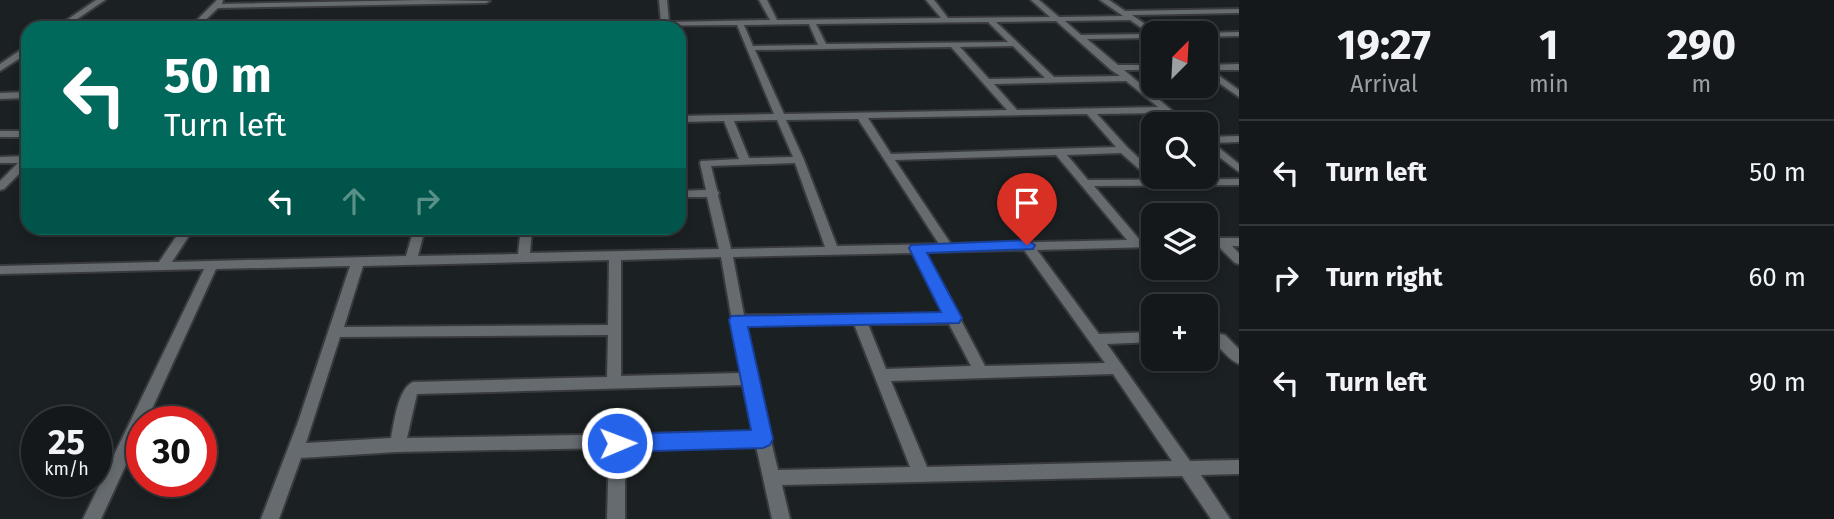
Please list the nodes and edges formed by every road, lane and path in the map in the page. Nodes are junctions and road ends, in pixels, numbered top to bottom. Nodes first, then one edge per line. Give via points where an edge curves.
1 (101, 0) edge
2 (663, 0) edge
3 (764, 0) edge
4 (930, 0) edge
5 (1035, 0) edge
6 (1104, 0) edge
7 (1153, 0) edge
8 (1222, 0) edge
9 (486, 1) edge
10 (320, 2) edge
11 (366, 2) edge
12 (219, 3) edge
13 (1239, 11) edge
14 (359, 12) dead end
15 (1173, 12) junction
16 (1122, 13) junction
17 (1129, 18) junction
18 (989, 19) junction
19 (1056, 19) junction
20 (946, 20) junction
21 (70, 21) edge
22 (200, 21) edge
23 (480, 21) edge
24 (665, 21) edge
25 (774, 21) junction
26 (811, 21) junction
27 (739, 22) junction
28 (686, 23) edge
29 (1141, 26) edge
30 (1239, 34) edge
31 (1141, 35) edge
32 (1218, 35) edge
33 (1078, 37) junction
34 (1015, 44) junction
35 (954, 46) junction
36 (823, 47) junction
37 (750, 48) junction
38 (21, 54) edge
39 (2, 66) edge
40 (1141, 67) edge
41 (1239, 67) edge
42 (1114, 68) junction
43 (1218, 68) edge
44 (1218, 77) edge
45 (1127, 78) junction
46 (1052, 80) junction
47 (988, 82) junction
48 (1239, 94) edge
49 (21, 95) edge
50 (0, 96) edge
51 (1165, 110) junction
52 (1089, 111) junction
53 (1168, 112) edge
54 (1015, 113) junction
55 (862, 117) junction
56 (728, 118) junction
57 (780, 118) junction
58 (686, 119) edge
59 (0, 134) edge
60 (21, 134) edge
61 (1239, 139) edge
62 (1218, 140) edge
63 (1124, 149) junction
64 (1218, 151) edge
65 (1060, 153) junction
66 (889, 157) junction
67 (0, 160) edge
68 (21, 160) edge
69 (799, 160) junction
70 (745, 161) junction
71 (1141, 164) edge
72 (21, 166) edge
73 (1239, 169) edge
74 (1141, 179) edge
75 (1218, 181) edge
76 (1239, 182) edge
77 (1085, 183) junction
78 (0, 187) edge
79 (714, 193) junction
80 (686, 194) edge
81 (183, 235) edge
82 (417, 235) edge
83 (525, 235) edge
84 (1221, 242) joint
85 (1239, 242) edge
86 (1136, 243) junction
87 (1141, 243) edge
88 (1027, 245) junction
89 (946, 246) junction
90 (917, 248) junction
91 (833, 251) junction
92 (726, 252) junction
93 (615, 256) junction
94 (523, 257) junction
95 (411, 260) junction
96 (1239, 260) edge
97 (358, 261) junction
98 (212, 265) junction
99 (163, 266) junction
100 (0, 270) edge
101 (953, 318) junction
102 (738, 320) junction
103 (859, 320) junction
104 (614, 330) junction
105 (335, 332) junction
106 (1141, 337) edge
107 (1096, 339) junction
108 (1218, 339) edge
109 (1239, 358) edge
110 (1117, 369) junction
111 (981, 372) junction
112 (880, 375) junction
113 (749, 379) junction
114 (614, 383) junction
115 (763, 439) junction
116 (617, 443) junction
117 (397, 445) junction
118 (295, 451) junction
119 (1239, 467) edge
120 (1187, 469) junction
121 (921, 473) junction
122 (771, 478) junction
123 (92, 519) edge
124 (270, 519) edge
125 (616, 519) edge
126 (781, 519) edge
127 (1221, 519) edge

1 - 21 street
2 - 24 street
3 - 25 street
4 - 20 street
5 - 19 street
6 - 16 street
7 - 15 street
8 - 13 street
9 - 11 street
9 - 23 street
10 - 11 street
10 - 12 street
11 - 14 street
12 - 22 street
13 - 15 street
15 - 16 street
16 - 17 street
17 - 19 street
17 - 29 street
18 - 19 street
18 - 20 street
18 - 34 street
19 - 33 street
20 - 26 street
25 - 26 street
25 - 27 street
26 - 36 street
27 - 28 street
27 - 37 street
30 - 32 street
31 - 33 street
33 - 42 street
34 - 35 street
34 - 46 street
35 - 36 street
35 - 47 street
36 - 37 street
37 - 57 street
38 - 39 street
40 - 42 street
41 - 43 street
42 - 45 street
44 - 48 street
45 - 46 street
45 - 51 street
46 - 47 street
47 - 54 street
49 - 50 street
51 - 52 street
51 - 53 street
52 - 54 street
52 - 63 street
54 - 55 street
55 - 57 street
55 - 66 street
56 - 57 street
56 - 58 street
56 - 70 street
57 - 69 street
59 - 60 street
61 - 62 street
63 - 65 street
63 - 71 street
64 - 73 street
65 - 66 street
65 - 77 street
66 - 89 street
67 - 68 street
69 - 70 street
69 - 91 street
70 - 79 street via 705,162
72 - 78 street
74 - 77 street
75 - 76 street
77 - 86 street
79 - 80 street
79 - 92 street
81 - 99 street
82 - 95 street
83 - 94 street
84 - 85 street
84 - 96 street
86 - 87 street
86 - 88 street
88 - 89 street
88 - 107 street
89 - 90 street
90 - 91 street
90 - 101 street
91 - 92 street
92 - 93 street
92 - 102 street
93 - 94 street
93 - 104 street
94 - 95 street
95 - 97 street
97 - 98 street
97 - 105 street
98 - 99 street
98 - 123 street
99 - 100 street
101 - 103 street
101 - 111 street
102 - 103 street
102 - 113 street
103 - 112 street
104 - 105 street
104 - 114 street
105 - 118 street
106 - 107 street
107 - 110 street
108 - 109 street
110 - 111 street
110 - 120 street
111 - 112 street
112 - 121 street
113 - 114 street
113 - 115 street
114 - 117 street via 413,388
115 - 116 street
115 - 122 street
116 - 117 street
116 - 125 street
117 - 118 street
118 - 124 street
119 - 120 street
120 - 121 street
120 - 127 street
121 - 122 street
122 - 126 street

